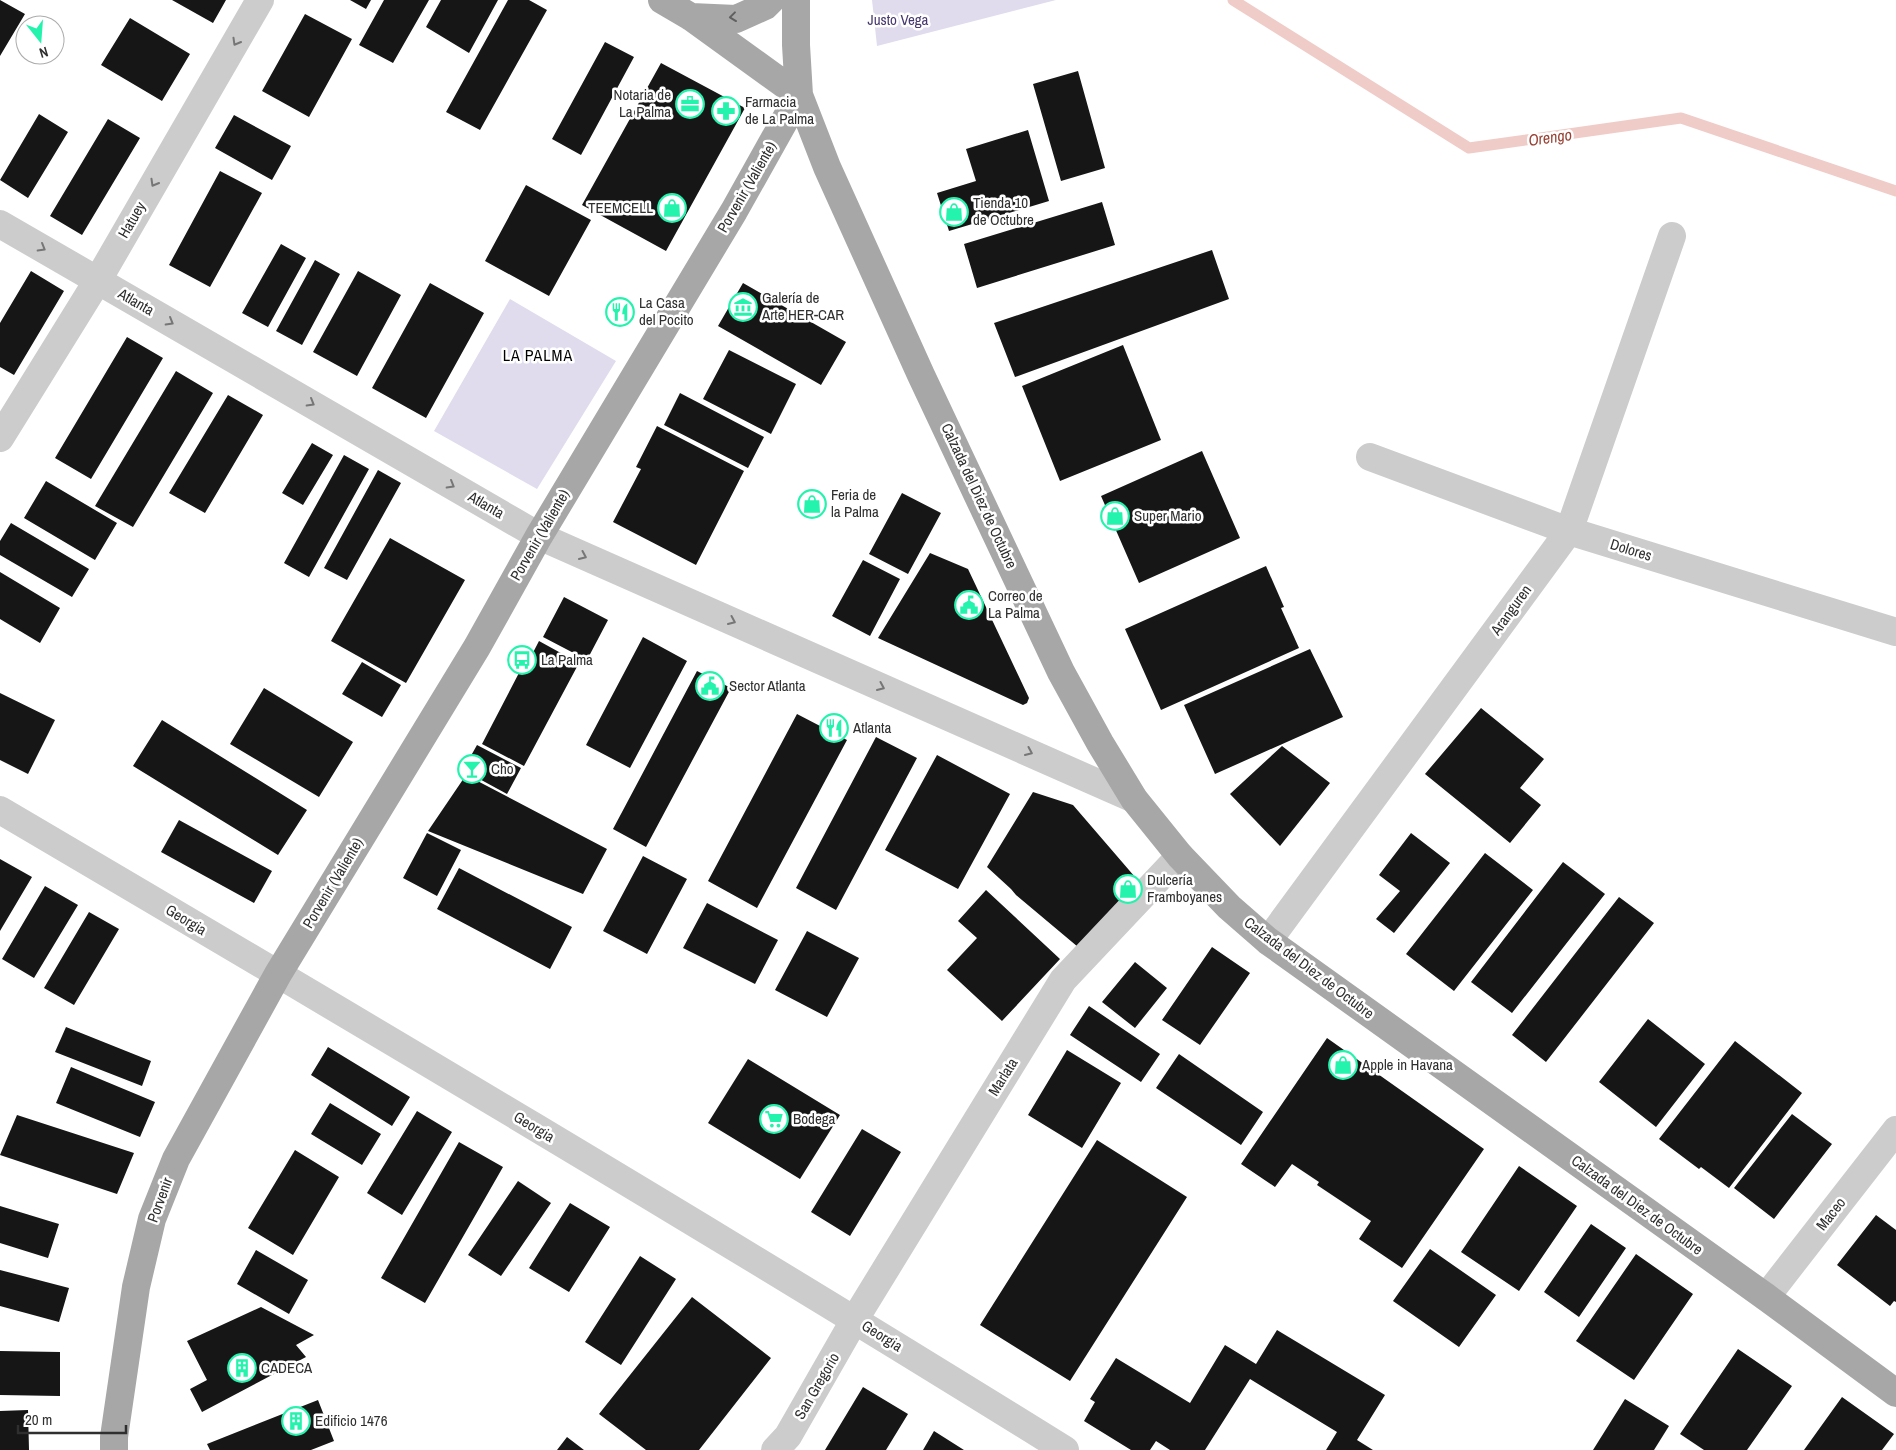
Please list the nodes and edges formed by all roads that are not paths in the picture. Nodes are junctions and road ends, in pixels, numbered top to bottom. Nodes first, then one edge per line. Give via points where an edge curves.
1 (260, 0) edge
2 (662, 0) edge
3 (771, 0) edge
4 (796, 0) edge
5 (691, 17) junction
6 (799, 95) junction
7 (0, 224) edge
8 (1672, 236) dead end
9 (98, 280) junction
10 (0, 438) edge
11 (1370, 457) dead end
12 (1569, 531) junction
13 (538, 536) junction
14 (1896, 632) edge
15 (1134, 798) junction
16 (0, 810) edge
17 (1180, 856) junction
18 (1268, 941) junction
19 (278, 974) junction
20 (1896, 1130) edge
21 (1766, 1298) junction
22 (855, 1319) junction
23 (1896, 1393) edge
24 (114, 1450) edge
25 (776, 1450) edge
26 (1066, 1450) edge

1 -> 9 street, Hatuey
2 - 5 main road
3 -> 5 main road via 736,19
4 - 6 main road
5 - 6 main road
6 - 13 main road, Porvenir (Valiente) via 734,211
6 - 15 main road, Calzada del Diez de Octubre via 827,167 881,287 1061,672
7 -> 9 street, Atlanta
8 - 12 street, Aranguren
9 - 10 street, Hatuey
9 -> 13 street, Atlanta
11 - 12 street, Dolores
12 - 14 street, Dolores
12 - 18 street, Aranguren
13 -> 15 street, Atlanta
13 - 19 main road, Porvenir (Valiente) via 477,647
15 - 17 main road, Calzada del Diez de Octubre
16 - 19 street, Georgia
17 - 18 main road, Calzada del Diez de Octubre via 1229,907
17 - 22 street, Marlata via 1063,980
18 - 21 main road, Calzada del Diez de Octubre
19 - 22 street, Georgia
19 - 24 main road, Porvenir via 176,1159 152,1219 136,1287
20 - 21 street, Maceo
21 - 23 main road, Calzada del Diez de Octubre
22 - 25 street, San Gregorio via 788,1436
22 - 26 street, Georgia

